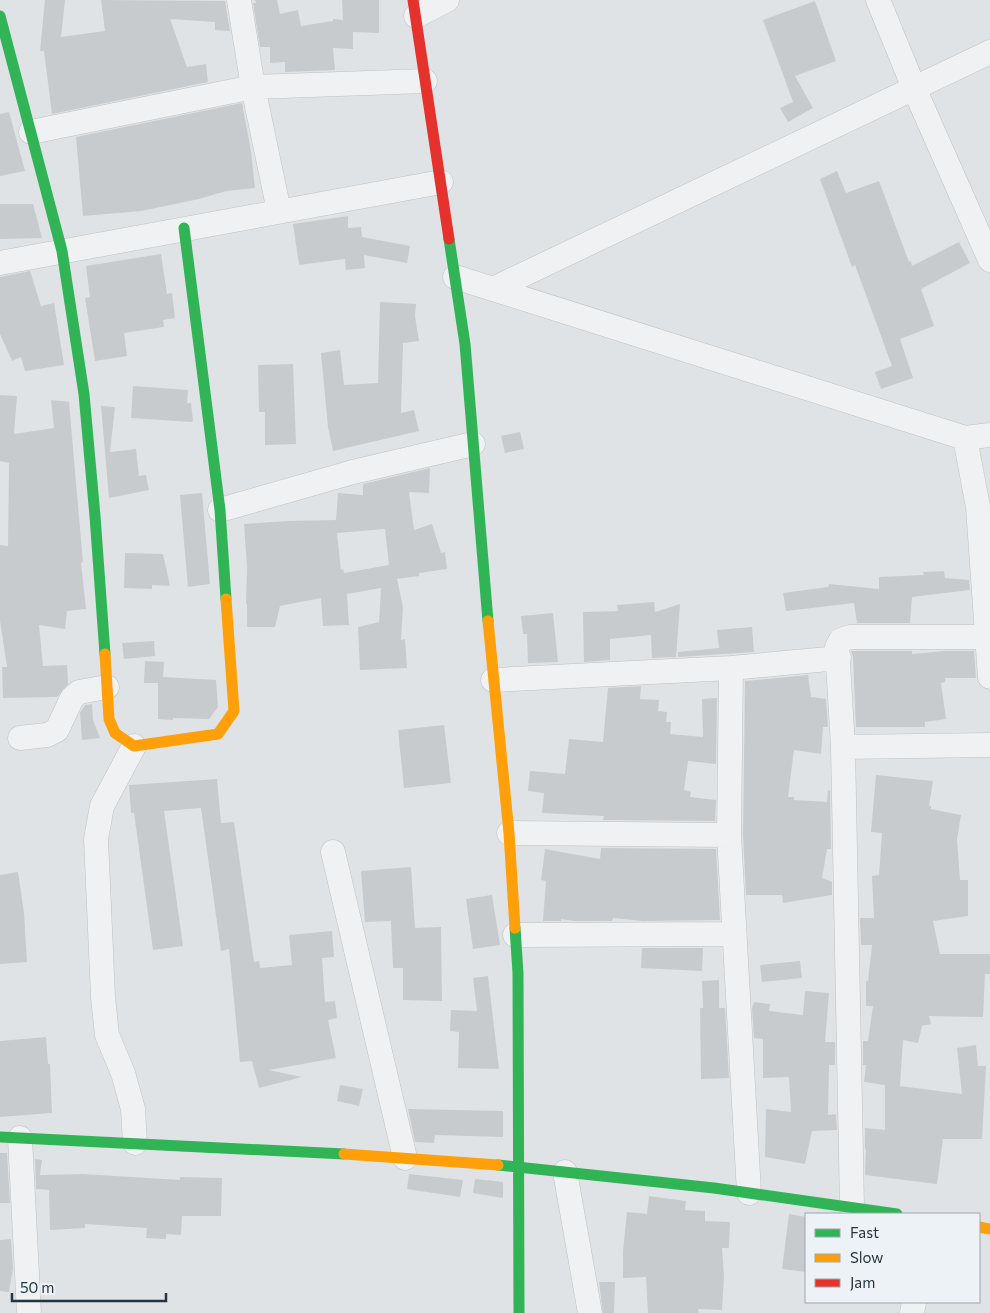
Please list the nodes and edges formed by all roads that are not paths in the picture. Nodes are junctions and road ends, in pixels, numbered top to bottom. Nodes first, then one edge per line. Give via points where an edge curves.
1 (239, 0) edge
2 (447, 0) edge
3 (878, 0) edge
4 (414, 8) edge
5 (0, 16) edge
6 (990, 52) edge
7 (426, 81) junction
8 (253, 87) junction
9 (914, 88) junction
10 (31, 132) junction
11 (441, 182) junction
12 (279, 211) junction
13 (184, 228) junction
14 (62, 251) junction
15 (990, 260) edge
16 (0, 263) edge
17 (455, 277) junction
18 (493, 289) junction
19 (989, 434) edge
20 (965, 438) junction
21 (473, 444) junction
22 (984, 507) edge
23 (220, 510) junction
24 (987, 599) edge
25 (988, 637) junction
26 (839, 658) junction
27 (731, 668) junction
28 (990, 677) edge
29 (493, 680) junction
30 (107, 687) junction
31 (20, 738) dead end
32 (990, 745) edge
33 (134, 746) junction
34 (843, 747) junction
35 (509, 833) junction
36 (729, 834) junction
37 (333, 852) dead end
38 (733, 934) junction
39 (515, 935) junction
40 (10, 1138) edge
41 (134, 1142) junction
42 (405, 1158) junction
43 (518, 1167) junction
44 (565, 1172) junction
45 (749, 1193) junction
46 (852, 1207) junction
47 (891, 1213) edge
48 (29, 1313) edge
49 (519, 1313) edge
50 (590, 1313) edge

1 - 8 street
2 - 4 street
3 - 9 street
4 - 7 street
5 - 10 street
6 - 9 street
7 - 8 street
7 - 11 street
8 - 10 street
8 - 12 street
9 - 15 street
9 - 18 street
10 - 14 street
11 - 12 street
11 - 17 street
12 - 13 street
13 - 14 street
13 - 23 street
14 - 16 street
14 - 30 street via 84,394
17 - 18 street
17 - 21 street
18 - 20 street
19 - 20 street
20 - 22 street
21 - 23 street via 353,472
21 - 29 street
22 - 24 street
23 - 33 street via 234,711 218,734
24 - 25 street
25 - 26 street via 850,637 841,640
25 - 28 street
26 - 27 street
26 - 34 street
27 - 29 street
27 - 36 street
29 - 35 street
30 - 31 street via 79,692 72,698 57,730 47,735
30 - 33 street via 109,719 115,733
32 - 34 street
33 - 41 street via 102,806 96,839 107,1035 133,1109
34 - 46 street
35 - 36 street
35 - 39 street
36 - 38 street
37 - 42 street
38 - 39 street
38 - 45 street
39 - 43 street via 518,973
40 - 41 street
40 - 48 street
41 - 42 street
42 - 43 street
43 - 44 street
43 - 49 street
44 - 45 street
44 - 50 street
45 - 46 street
46 - 47 street

